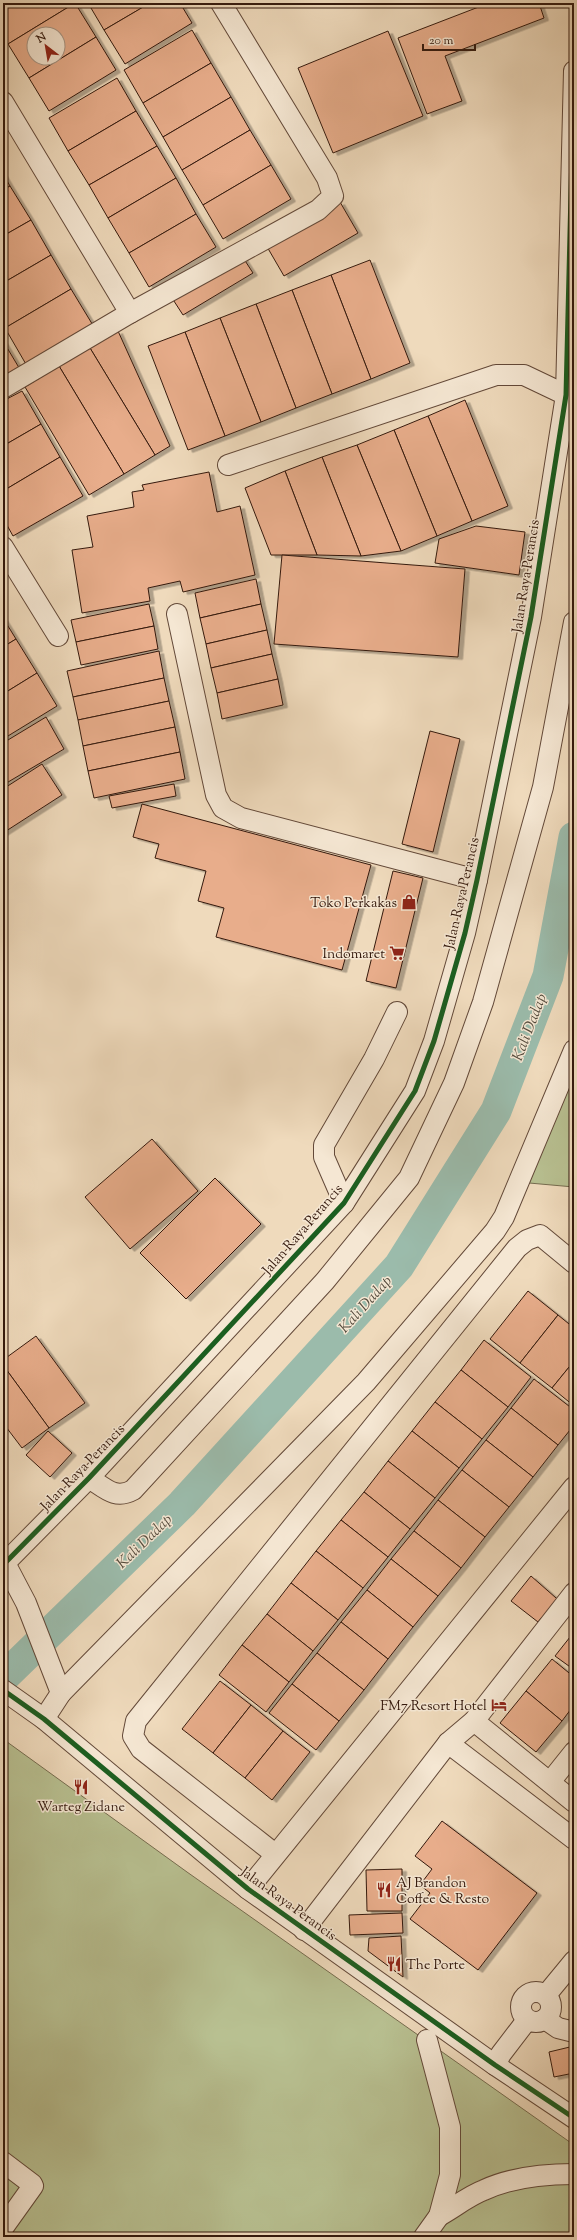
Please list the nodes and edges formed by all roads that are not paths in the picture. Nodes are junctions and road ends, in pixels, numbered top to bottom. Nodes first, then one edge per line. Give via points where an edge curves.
1 (221, 3) edge
2 (574, 71) edge
3 (3, 102) edge
4 (130, 313) junction
5 (3, 388) edge
6 (566, 395) junction
7 (228, 465) dead end
8 (3, 547) edge
9 (177, 614) dead end
10 (574, 622) edge
11 (58, 636) dead end
12 (477, 880) junction
13 (397, 1012) dead end
14 (574, 1050) edge
15 (344, 1203) junction
16 (574, 1263) edge
17 (89, 1478) junction
18 (574, 1487) edge
19 (4, 1564) edge
20 (574, 1593) edge
21 (3, 1690) edge
22 (61, 1693) junction
23 (44, 1719) junction
24 (474, 1721) junction
25 (448, 1743) junction
26 (574, 1752) edge
27 (550, 1782) junction
28 (574, 1802) edge
29 (574, 1839) edge
30 (276, 1854) junction
31 (248, 1889) junction
32 (304, 1930) junction
33 (574, 1961) edge
34 (546, 1995) junction
35 (536, 2019) junction
36 (574, 2032) edge
37 (428, 2040) dead end
38 (495, 2065) junction
39 (574, 2118) edge
40 (3, 2162) edge
41 (574, 2174) edge
42 (439, 2216) junction
43 (3, 2228) edge
44 (424, 2237) edge

1 - 4 street via 327,178 332,196 318,210
2 - 6 street, Jalan Raya Perancis
3 - 4 street
4 - 5 street
6 - 7 street via 524,375 496,375
6 - 12 street, Jalan Raya Perancis via 531,617
8 - 11 street
9 - 12 street via 216,795 223,808 241,818
10 - 17 street via 543,787 483,1002 454,1083 409,1178 325,1281 133,1490 124,1495 115,1494
12 - 15 street, Jalan Raya Perancis via 465,933 434,1041 415,1091
13 - 15 street via 374,1059 324,1145 324,1158
14 - 22 street via 504,1218 495,1231 366,1382
15 - 17 street, Jalan Raya Perancis
16 - 30 street via 540,1235 527,1240 517,1248 136,1722 133,1736 141,1749
17 - 19 street, Jalan Raya Perancis
18 - 30 street
19 - 22 street via 26,1603
20 - 24 street
21 - 23 street, Jalan Raya Perancis
22 - 23 street
23 - 31 street, Jalan Raya Perancis
24 - 25 street
24 - 27 street
25 - 29 street
25 - 32 street
26 - 27 street
27 - 28 street
30 - 31 street
31 - 32 street, Jalan Raya Perancis
32 - 38 street, Jalan Raya Perancis
33 - 34 street
34 - 35 street via 551,2007
34 - 35 street via 531,1992 521,2002 521,2012
35 - 36 street
35 - 38 street via 501,2054
37 - 42 street via 450,2127 450,2175
38 - 39 street, Jalan Raya Perancis
40 - 43 street via 33,2186
41 - 42 street via 518,2178 483,2190
42 - 44 street

